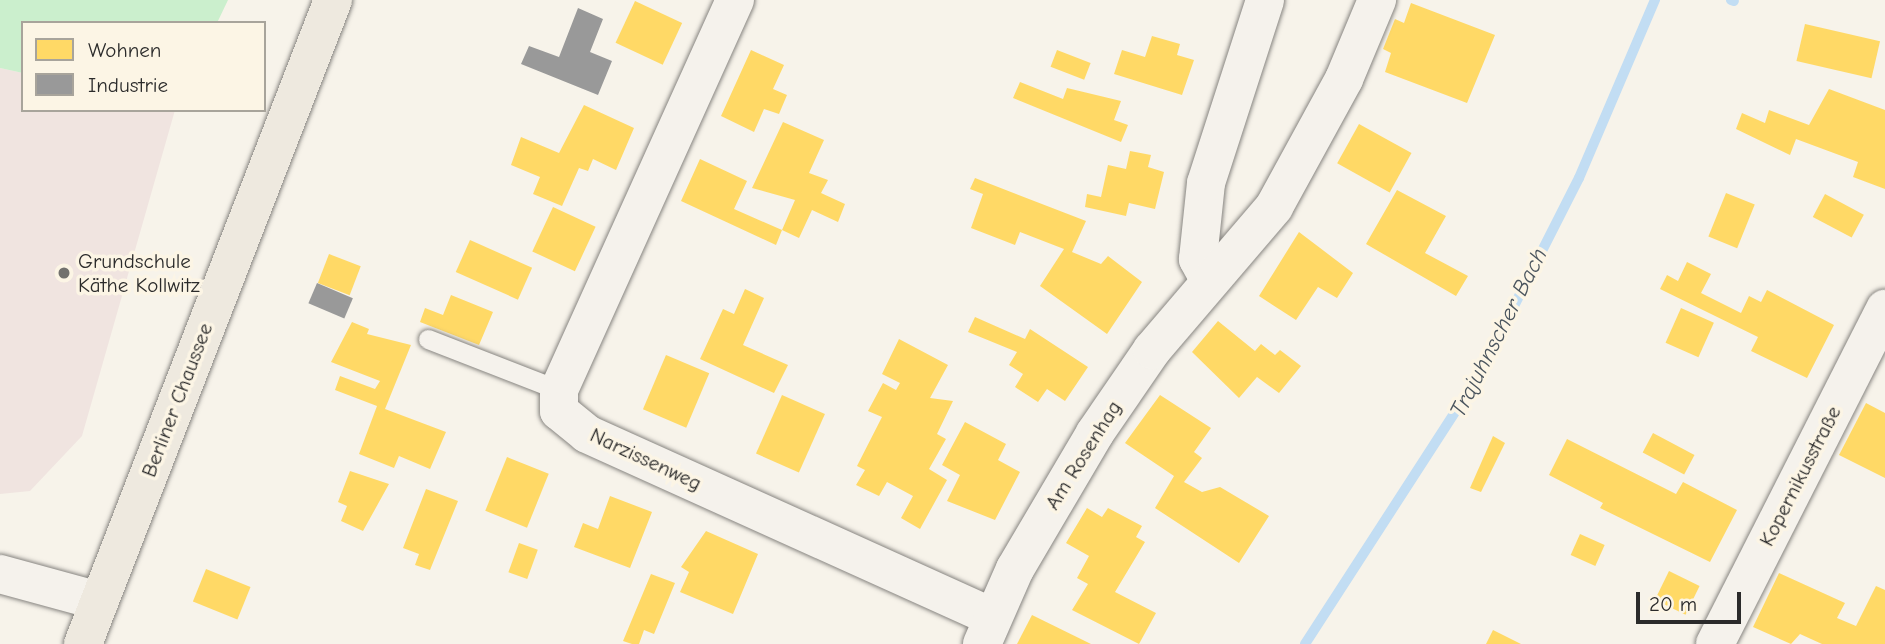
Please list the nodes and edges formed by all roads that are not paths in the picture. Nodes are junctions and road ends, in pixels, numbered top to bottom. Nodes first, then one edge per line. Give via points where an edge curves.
1 (334, 0) edge
2 (735, 0) edge
3 (1265, 0) edge
4 (1377, 0) edge
5 (1210, 281) junction
6 (1885, 309) edge
7 (428, 339) dead end
8 (559, 390) junction
9 (0, 574) edge
10 (99, 601) junction
11 (987, 630) edge
12 (83, 644) edge
13 (1714, 644) edge

1 - 10 main road, Berliner Chaussee
2 - 8 street
3 - 5 street via 1206,184 1198,259
4 - 5 street, Am Rosenhag via 1344,79 1274,207
5 - 11 street, Am Rosenhag via 1095,433
6 - 13 street, Kopernikusstraße
7 - 8 lane
8 - 11 street, Narzissenweg via 559,411 587,434
9 - 10 street
10 - 12 main road, Berliner Chaussee

